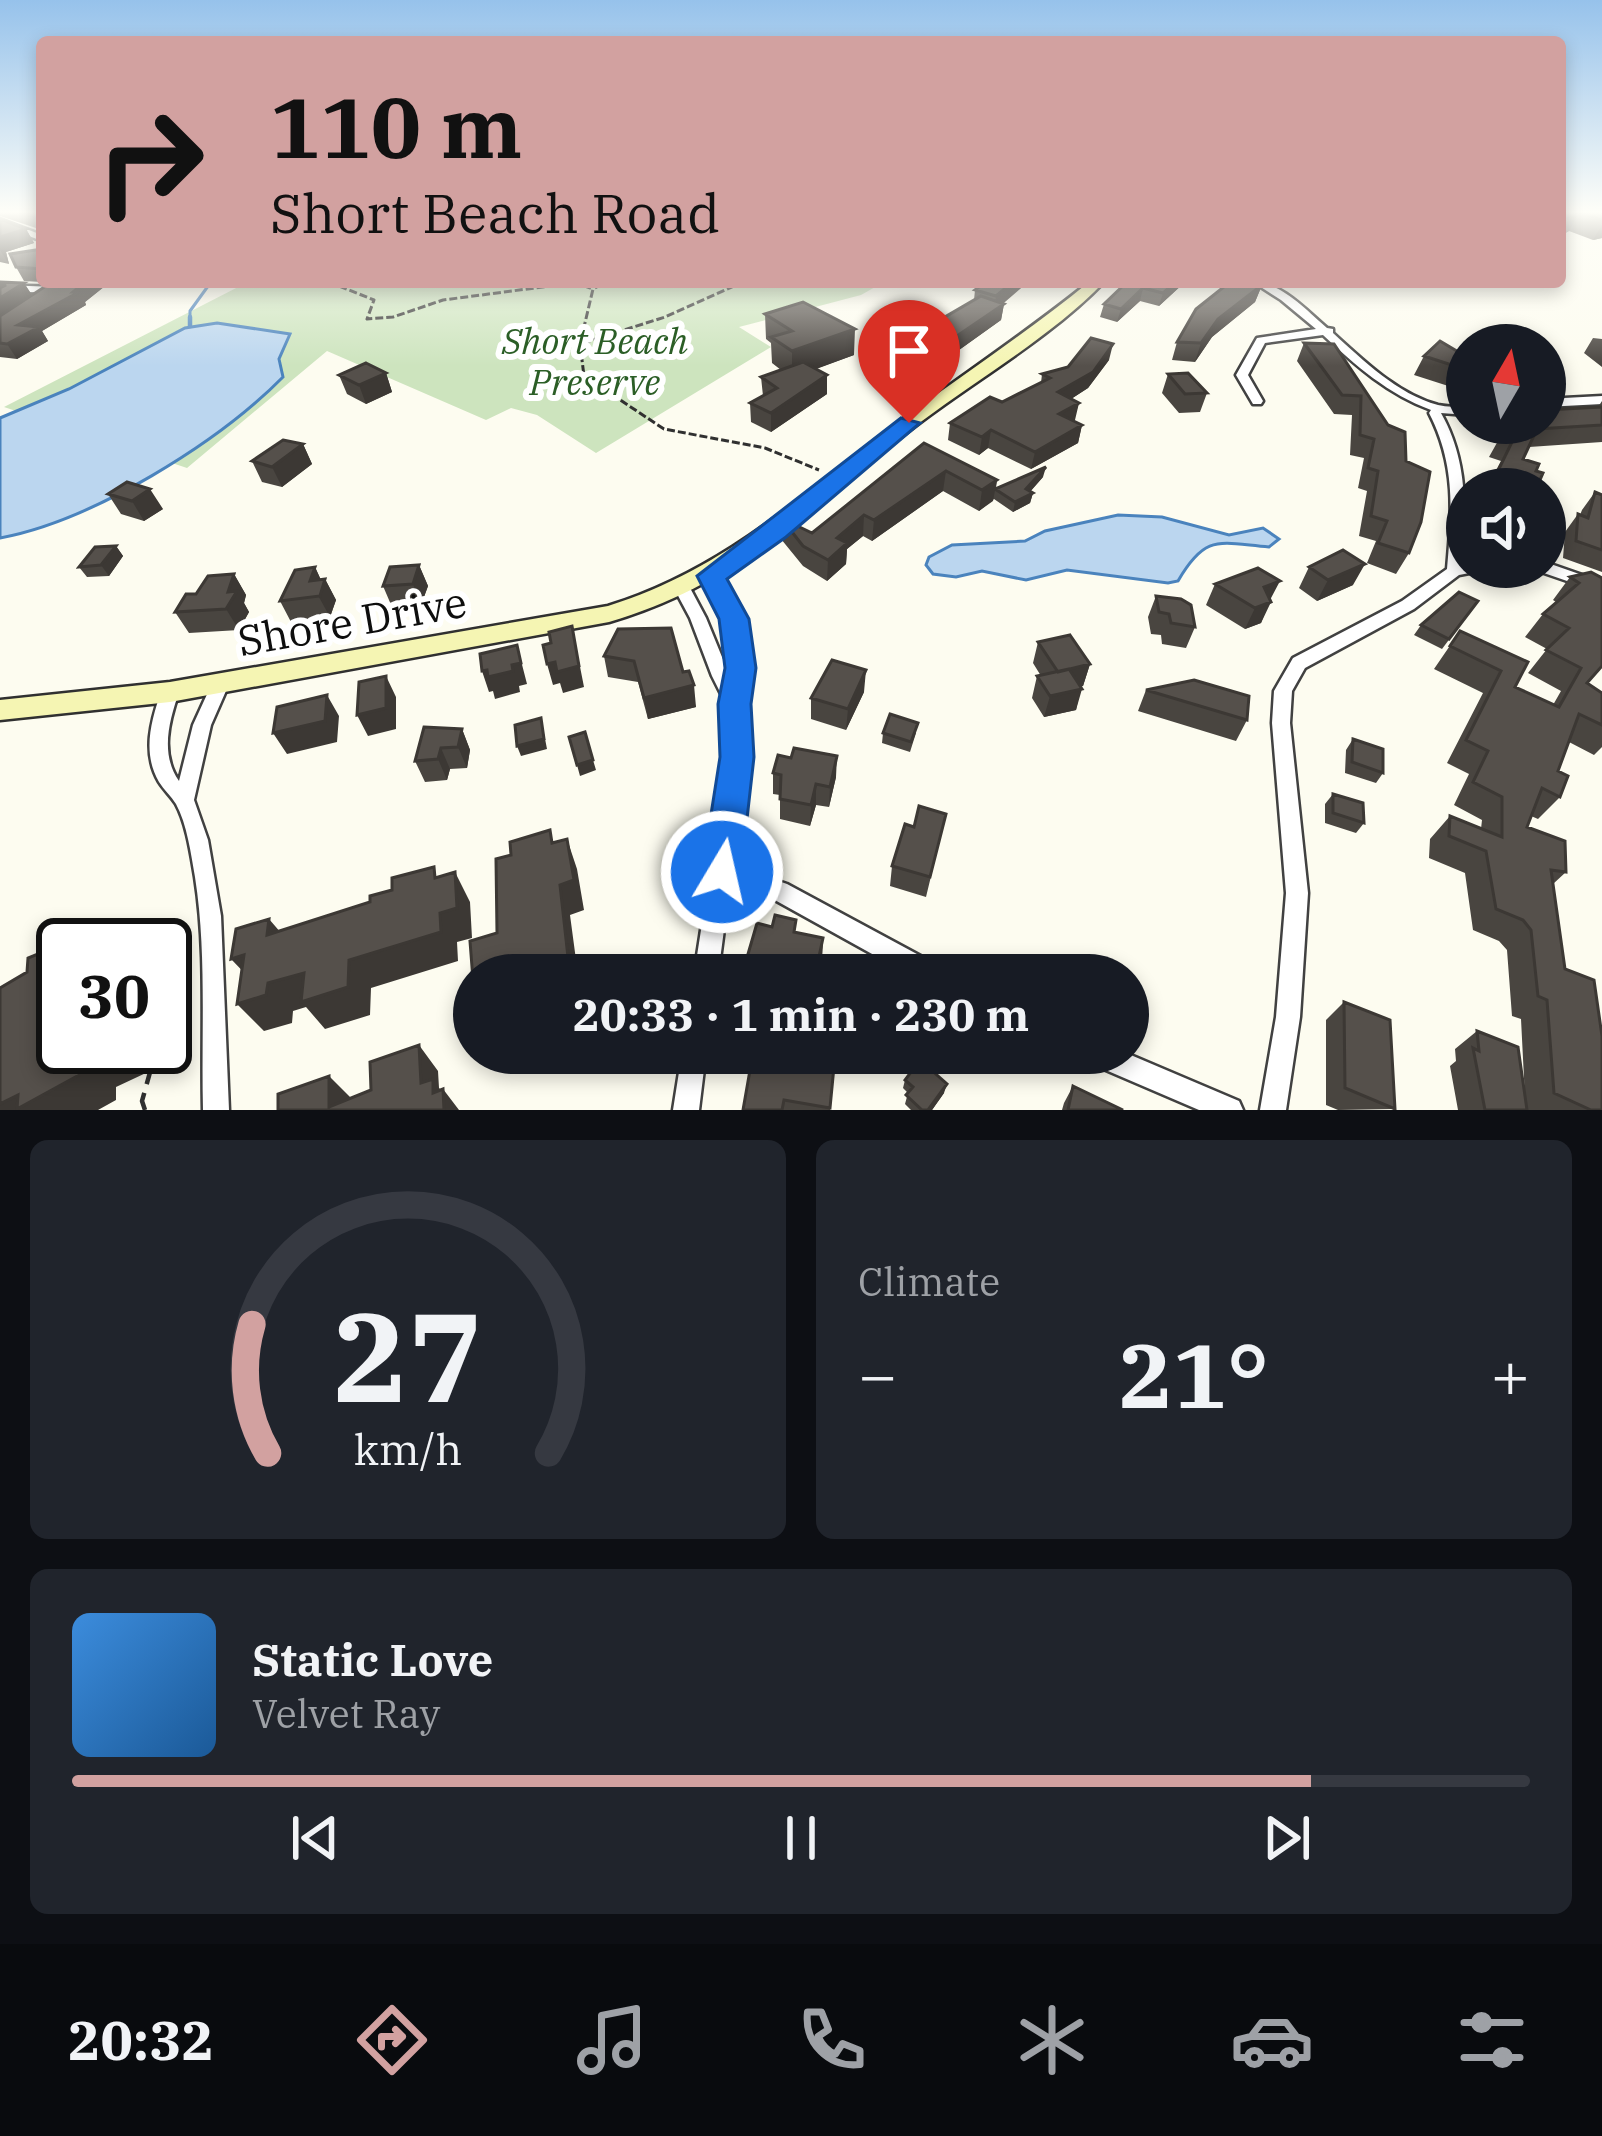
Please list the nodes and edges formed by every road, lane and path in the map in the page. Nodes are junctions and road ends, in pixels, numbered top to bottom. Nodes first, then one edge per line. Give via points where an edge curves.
1 (0, 288) edge
2 (343, 288) edge
3 (535, 288) edge
4 (590, 288) edge
5 (729, 288) edge
6 (1090, 288) edge
7 (1269, 288) edge
8 (593, 289) joint
9 (33, 309) edge
10 (1329, 331) junction
11 (584, 344) junction
12 (1602, 400) edge
13 (1257, 401) dead end
14 (1566, 402) edge
15 (1446, 412) edge
16 (1436, 413) junction
17 (1456, 468) edge
18 (838, 480) junction
19 (1566, 575) edge
20 (711, 576) junction
21 (1446, 581) edge
22 (1602, 588) edge
23 (683, 590) junction
24 (220, 684) junction
25 (170, 692) junction
26 (735, 704) junction
27 (0, 710) edge
28 (185, 799) junction
29 (722, 872) junction
30 (709, 954) edge
31 (894, 954) edge
32 (150, 1074) edge
33 (691, 1074) edge
34 (1145, 1074) edge
35 (145, 1110) edge
36 (216, 1110) edge
37 (686, 1110) edge
38 (1230, 1110) edge
39 (1273, 1110) edge

1 - 9 street via 57,290
2 - 3 path via 374,300 367,319
4 - 8 path
5 - 11 path
6 - 18 main road, Shore Drive
7 - 10 street
8 - 11 path
10 - 13 street via 1261,340 1242,375
10 - 16 street via 1377,378
11 - 18 path via 584,376 664,429 765,448
12 - 14 street
15 - 16 street
16 - 17 street
18 - 20 main road, Shore Drive
19 - 22 street
20 - 23 main road, Shore Drive
20 - 26 street via 734,619 741,668
21 - 39 street via 1299,663 1283,691 1297,893
23 - 24 main road, Shore Drive via 609,614
23 - 26 street
24 - 25 main road, Shore Drive
24 - 28 street
25 - 27 main road, Shore Drive
25 - 28 street via 159,748 165,779
26 - 29 street via 737,757
28 - 36 street via 210,941
29 - 30 street
29 - 31 street via 779,891
32 - 35 path
33 - 37 street
34 - 38 street

